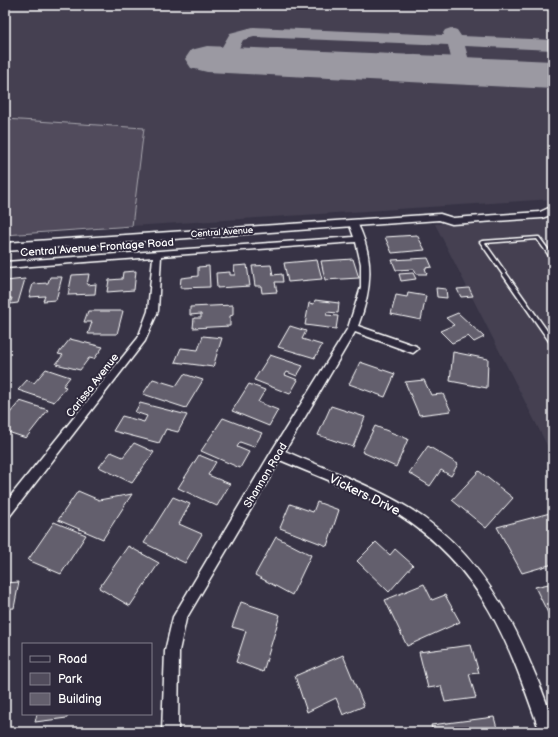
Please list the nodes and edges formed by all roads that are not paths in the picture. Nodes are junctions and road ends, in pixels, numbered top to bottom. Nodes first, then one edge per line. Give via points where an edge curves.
1 (553, 209) edge
2 (353, 223) junction
3 (359, 239) junction
4 (5, 247) edge
5 (157, 254) junction
6 (553, 259) edge
7 (5, 265) edge
8 (353, 328) junction
9 (553, 343) edge
10 (413, 349) dead end
11 (277, 453) junction
12 (5, 513) edge
13 (170, 732) edge
14 (548, 732) edge

1 - 2 main road, Central Avenue via 542,215 452,221 440,217
2 - 3 street, Shannon Road
2 - 4 main road, Central Avenue
3 - 5 street, Central Avenue Frontage Road
3 - 8 street, Shannon Road via 365,258 366,291
5 - 7 street, Central Avenue Frontage Road
5 - 12 street, Carissa Avenue via 153,311 142,339
6 - 9 lane via 538,238 482,242
8 - 10 street
8 - 11 street, Shannon Road
11 - 13 street, Shannon Road via 180,617 172,651
11 - 14 street, Vickers Drive via 386,501 418,521 451,549 485,589 505,624 522,661

